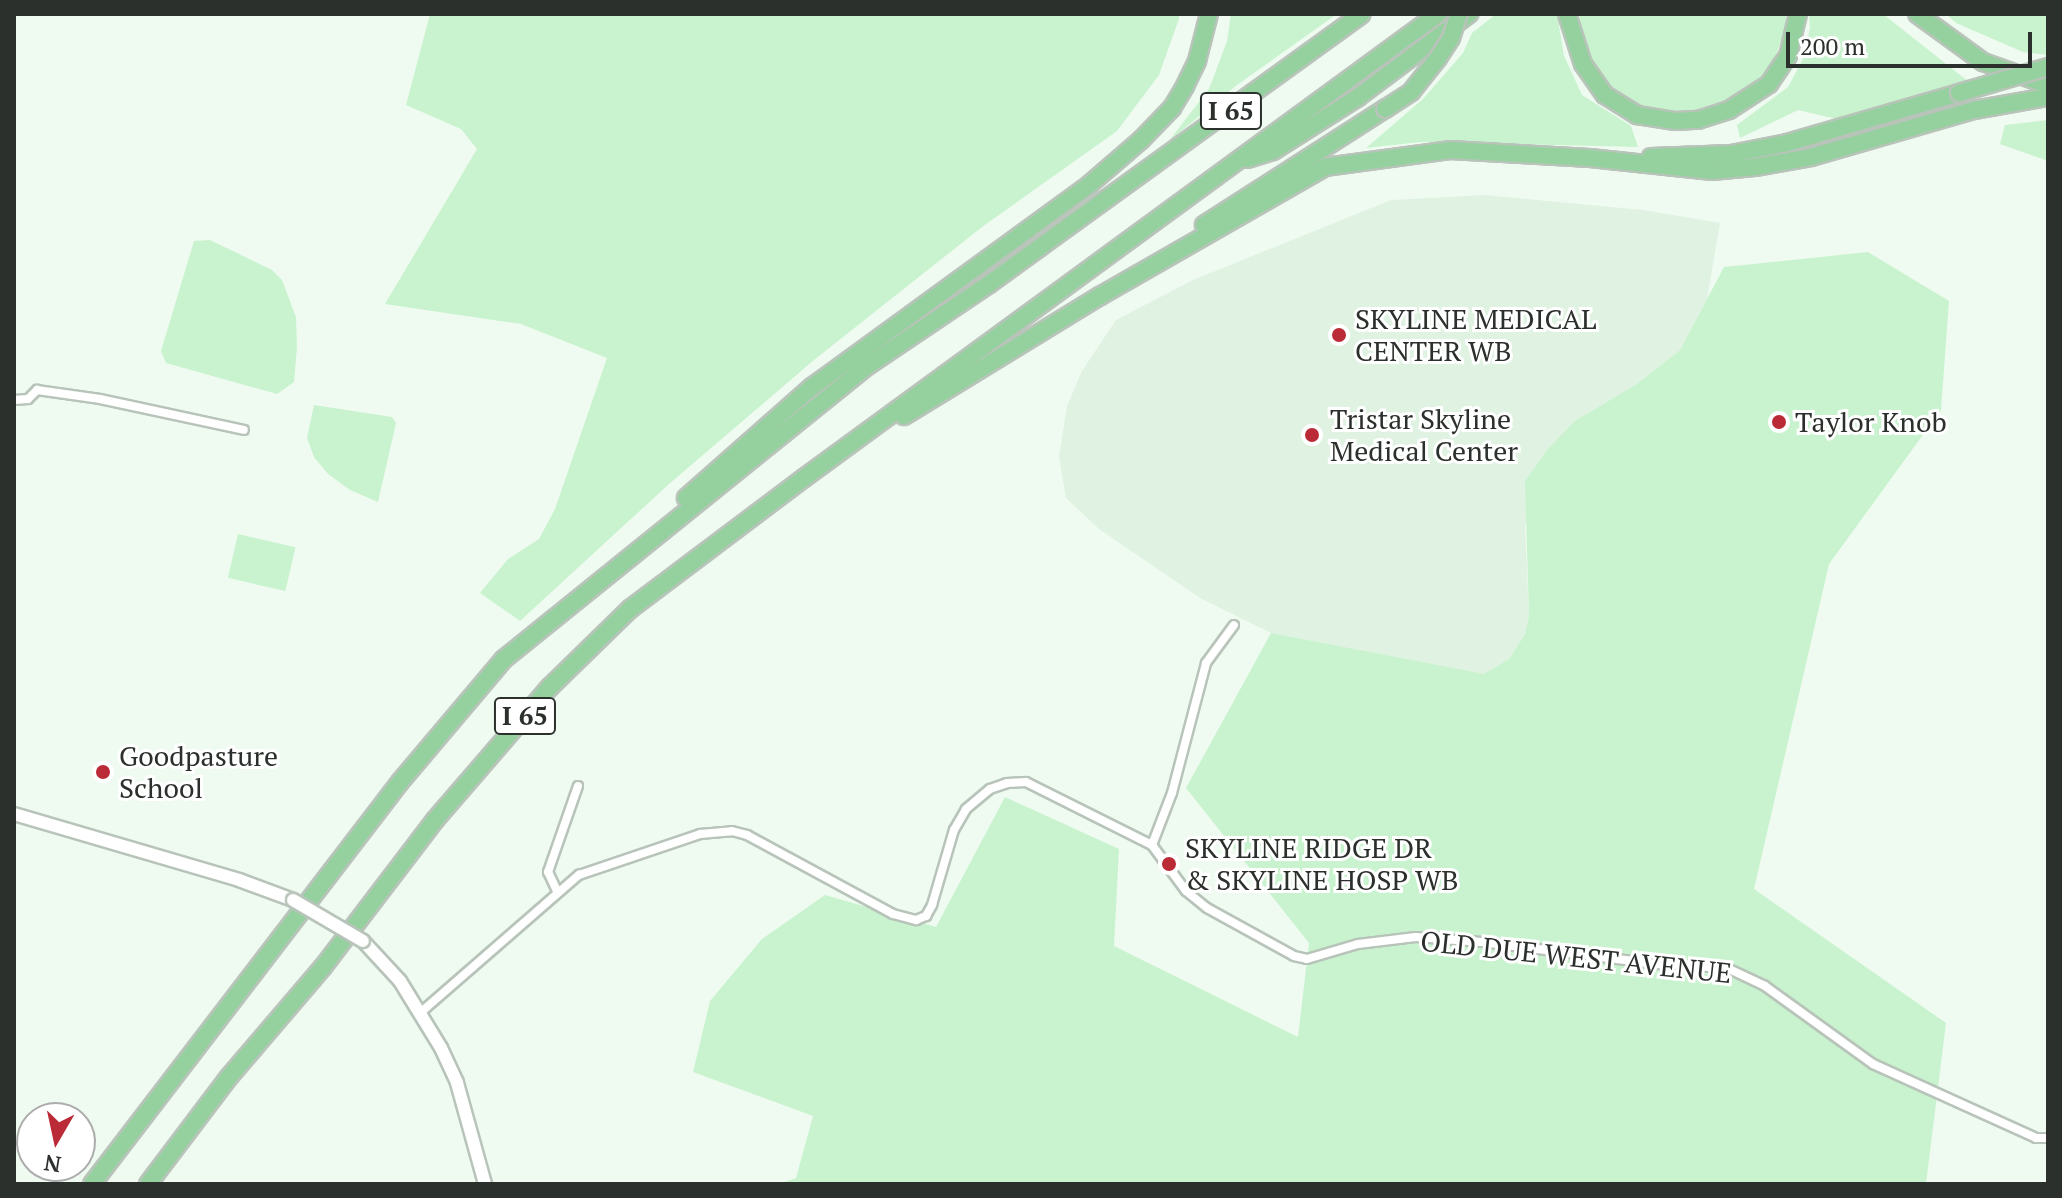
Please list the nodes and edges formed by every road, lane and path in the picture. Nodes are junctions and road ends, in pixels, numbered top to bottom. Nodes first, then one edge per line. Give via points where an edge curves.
1 (1209, 14) edge
2 (1362, 14) edge
3 (1438, 14) edge
4 (1459, 14) edge
5 (1469, 14) edge
6 (1567, 14) edge
7 (1798, 14) edge
8 (1917, 14) edge
9 (2048, 67) edge
10 (2048, 85) edge
11 (2048, 97) edge
12 (1590, 158) junction
13 (1234, 163) junction
14 (1100, 296) junction
15 (14, 400) edge
16 (244, 430) dead end
17 (804, 478) junction
18 (571, 603) junction
19 (1234, 625) dead end
20 (578, 786) dead end
21 (14, 814) edge
22 (1152, 845) junction
23 (557, 891) junction
24 (420, 1013) junction
25 (2048, 1138) edge
26 (92, 1184) edge
27 (148, 1184) edge
28 (485, 1184) edge

1 - 18 highway via 1185,86 1141,140 1090,184 812,387
2 - 18 highway, I 65 via 869,365
3 - 13 highway, I 65
4 - 14 highway, bridge via 1451,38 1411,92 1270,179
5 - 13 highway via 1358,97 1273,151
6 - 7 highway via 1575,48 1605,95 1637,115 1676,121 1729,110 1769,84 1788,56
8 - 10 highway via 1983,62
9 - 12 highway, bridge via 1814,136 1731,154
11 - 12 highway via 1974,110 1811,157 1755,167 1712,171
12 - 14 highway via 1450,150 1325,167
13 - 17 highway, I 65
14 - 17 highway
15 - 16 street via 28,399 37,390
17 - 27 highway, I 65 via 630,609 550,687 435,820
18 - 26 highway, I 65 via 504,659 400,782
19 - 22 street via 1206,663 1172,793
20 - 23 street via 548,872
21 - 24 main road, bridge via 293,900 363,941 400,981
22 - 23 street, OLD DUE WEST AVENUE via 1057,795 1026,782 1007,783 966,809 954,830 932,905 916,920 893,914 732,831 700,834 592,869
22 - 25 street, OLD DUE WEST AVENUE via 1186,891 1207,908 1307,959 1358,944 1416,937 1727,968 1765,986 1873,1064 2027,1134
23 - 24 street, OLD DUE WEST AVENUE
24 - 28 main road via 457,1083

